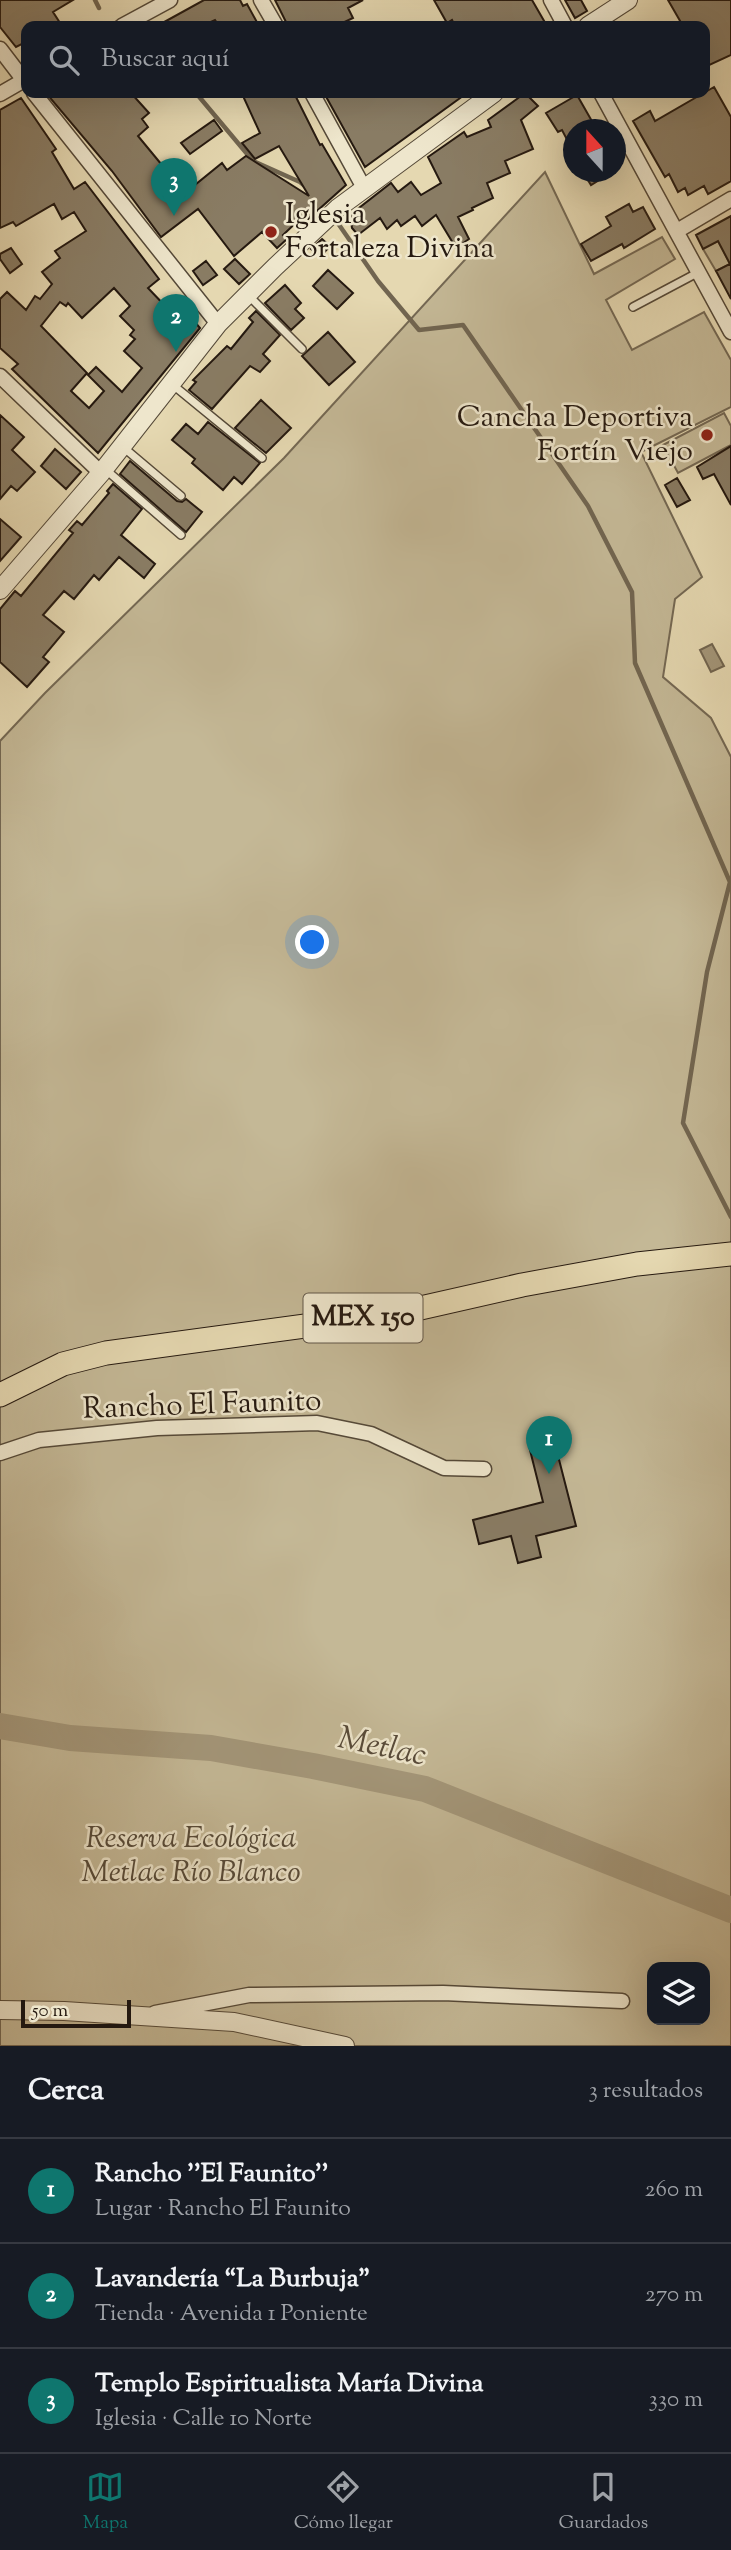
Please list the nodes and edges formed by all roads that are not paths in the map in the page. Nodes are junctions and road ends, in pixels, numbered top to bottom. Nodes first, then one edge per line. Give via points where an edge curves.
1 (170, 0) edge
2 (261, 0) edge
3 (551, 0) edge
4 (628, 0) edge
5 (131, 21) edge
6 (273, 21) edge
7 (562, 21) edge
8 (596, 21) edge
9 (0, 49) edge
10 (21, 75) edge
11 (21, 84) edge
12 (0, 94) edge
13 (38, 98) edge
14 (315, 98) edge
15 (488, 98) edge
16 (604, 98) edge
17 (364, 188) junction
18 (731, 199) edge
19 (677, 231) junction
20 (699, 272) junction
21 (248, 295) junction
22 (633, 307) dead end
23 (218, 324) junction
24 (731, 332) edge
25 (302, 349) dead end
26 (0, 376) edge
27 (172, 384) junction
28 (122, 447) junction
29 (262, 458) dead end
30 (102, 471) junction
31 (181, 496) dead end
32 (181, 535) dead end
33 (0, 590) edge
34 (731, 1254) edge
35 (0, 1395) edge
36 (0, 1453) edge
37 (484, 1469) dead end
38 (622, 2001) dead end
39 (0, 2010) edge
40 (136, 2016) junction
41 (345, 2046) edge

1 - 5 street
2 - 6 street
3 - 7 street
4 - 8 street
9 - 10 street
11 - 12 street
13 - 23 street
14 - 17 street
15 - 17 street
16 - 19 street
17 - 21 street via 323,219
18 - 19 street
19 - 20 street
20 - 22 lane
20 - 24 street
21 - 23 street
21 - 25 lane
23 - 27 street
26 - 30 street
27 - 28 street
27 - 29 lane
28 - 30 street
28 - 31 lane
30 - 32 lane
30 - 33 street
34 - 35 main road, MEX 150 via 637,1264 394,1314 106,1353 63,1364
36 - 37 street, Rancho El Faunito via 39,1440 157,1428 317,1423 371,1434 444,1468
38 - 40 street via 443,1993 248,1995
39 - 40 street
40 - 41 street via 234,2022

